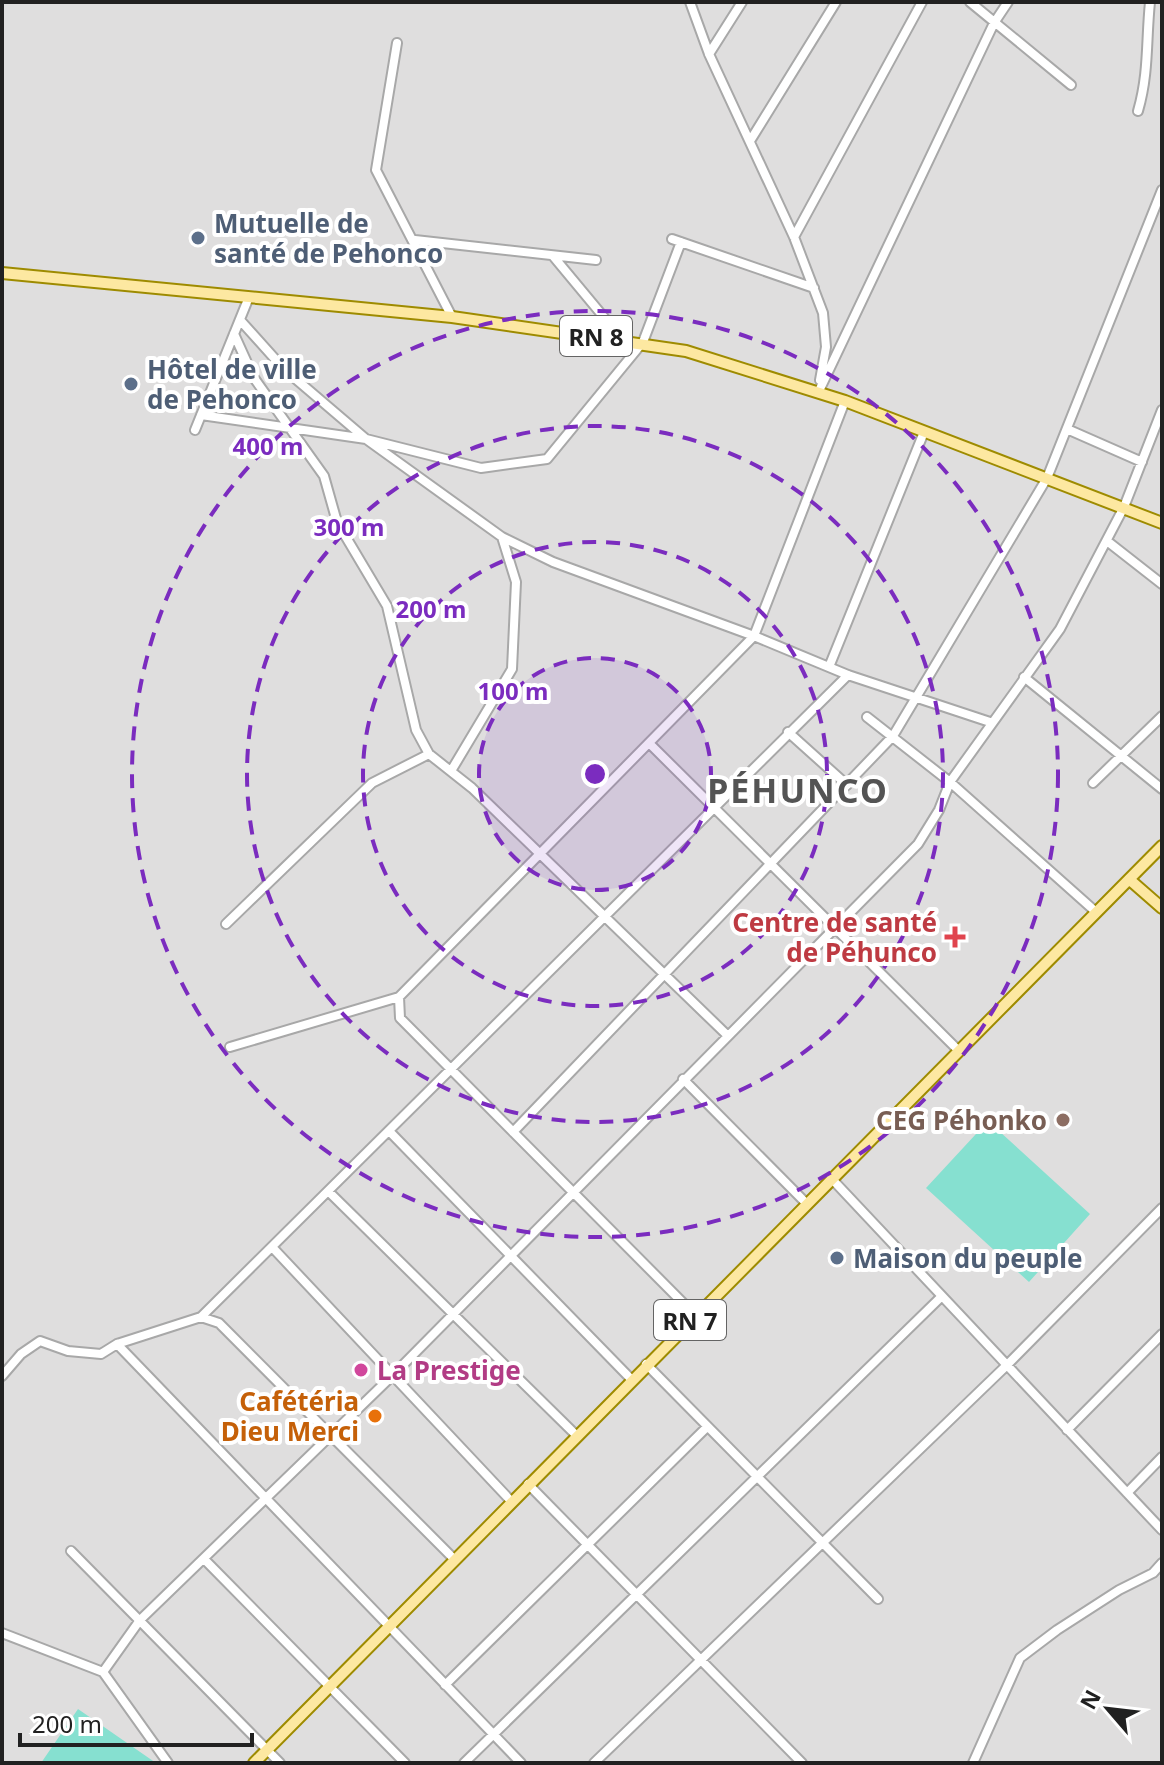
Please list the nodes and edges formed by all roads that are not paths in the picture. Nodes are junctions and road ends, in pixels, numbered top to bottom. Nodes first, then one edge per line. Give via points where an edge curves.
1 (690, 2) edge
2 (742, 2) edge
3 (836, 2) edge
4 (922, 2) edge
5 (970, 2) edge
6 (1008, 2) edge
7 (1150, 2) edge
8 (994, 23) junction
9 (397, 43) dead end
10 (709, 54) junction
11 (1071, 85) dead end
12 (1138, 111) dead end
13 (750, 141) junction
14 (1162, 190) edge
15 (794, 237) junction
16 (415, 240) junction
17 (553, 255) junction
18 (596, 260) dead end
19 (2, 273) edge
20 (814, 288) junction
21 (249, 297) junction
22 (452, 317) junction
23 (240, 320) junction
24 (234, 334) junction
25 (622, 339) junction
26 (643, 342) junction
27 (818, 393) junction
28 (845, 401) junction
29 (1162, 410) edge
30 (201, 415) junction
31 (290, 428) junction
32 (1067, 429) junction
33 (195, 430) dead end
34 (924, 432) junction
35 (366, 439) junction
36 (1142, 462) junction
37 (1047, 478) junction
38 (1124, 507) junction
39 (1162, 523) edge
40 (502, 537) junction
41 (1107, 541) junction
42 (1162, 584) edge
43 (754, 636) junction
44 (829, 667) junction
45 (848, 675) junction
46 (1024, 677) junction
47 (916, 695) junction
48 (1162, 716) edge
49 (867, 717) dead end
50 (990, 722) junction
51 (788, 732) junction
52 (893, 736) junction
53 (649, 743) junction
54 (429, 754) junction
55 (1121, 756) junction
56 (451, 771) junction
57 (950, 782) junction
58 (1093, 783) dead end
59 (847, 785) junction
60 (1162, 789) edge
61 (714, 806) junction
62 (1162, 846) edge
63 (540, 854) junction
64 (772, 863) junction
65 (1130, 880) junction
66 (1162, 908) edge
67 (1096, 912) junction
68 (604, 916) junction
69 (226, 924) dead end
70 (836, 926) junction
71 (664, 975) junction
72 (399, 997) junction
73 (727, 1035) junction
74 (230, 1047) dead end
75 (958, 1050) junction
76 (451, 1070) junction
77 (683, 1079) junction
78 (389, 1131) junction
79 (513, 1132) junction
80 (831, 1178) junction
81 (328, 1191) junction
82 (572, 1192) junction
83 (806, 1203) junction
84 (1162, 1208) edge
85 (272, 1247) junction
86 (510, 1255) junction
87 (942, 1296) junction
88 (453, 1313) junction
89 (695, 1315) junction
90 (201, 1317) junction
91 (1162, 1334) edge
92 (117, 1344) junction
93 (646, 1364) junction
94 (1007, 1365) junction
95 (393, 1375) junction
96 (2, 1376) edge
97 (631, 1379) junction
98 (707, 1427) junction
99 (1067, 1430) junction
100 (576, 1435) junction
101 (331, 1436) junction
102 (1162, 1457) edge
103 (756, 1477) junction
104 (528, 1484) junction
105 (1127, 1493) junction
106 (267, 1498) junction
107 (511, 1501) junction
108 (1162, 1530) edge
109 (822, 1543) junction
110 (587, 1545) junction
111 (71, 1551) dead end
112 (204, 1559) junction
113 (454, 1559) junction
114 (1162, 1563) edge
115 (636, 1595) junction
116 (878, 1599) dead end
117 (140, 1620) junction
118 (387, 1627) junction
119 (2, 1633) edge
120 (701, 1660) junction
121 (103, 1672) junction
122 (445, 1685) junction
123 (329, 1686) junction
124 (493, 1735) junction
125 (267, 1750) junction
126 (168, 1763) edge
127 (254, 1763) edge
128 (280, 1763) edge
129 (405, 1763) edge
130 (464, 1763) edge
131 (521, 1763) edge
132 (594, 1763) edge
133 (802, 1763) edge
134 (973, 1763) edge

1 - 10 street
2 - 10 street
3 - 13 street
4 - 15 street
5 - 8 street
6 - 8 street
7 - 12 street via 1148,79
8 - 11 street
8 - 27 street
9 - 16 street via 376,170
10 - 13 street
13 - 15 street
14 - 32 street
15 - 20 street
16 - 17 street
16 - 22 street
17 - 18 street
17 - 25 street
19 - 21 main road, RN 8
20 - 26 street via 677,240
20 - 27 street via 826,347
21 - 22 main road, RN 8
21 - 23 street
22 - 25 main road, RN 8
23 - 24 street
23 - 35 street via 284,369
24 - 30 street
24 - 31 street via 254,378
25 - 26 main road, RN 8
26 - 27 main road, RN 8
26 - 35 street via 547,459 481,468
27 - 28 main road, RN 8
28 - 34 main road, RN 8
28 - 43 street
29 - 36 street
30 - 31 street
30 - 33 street
31 - 35 street
31 - 54 street via 324,476 337,522 387,606 416,730
32 - 36 street
32 - 37 street
34 - 37 main road, RN 8
34 - 44 street
35 - 40 street
36 - 38 street
37 - 38 main road, RN 8
37 - 47 street
38 - 39 main road, RN 8
38 - 41 street
40 - 43 street via 553,562
40 - 56 street via 516,582 512,669
41 - 42 street
41 - 46 street via 1060,629
43 - 44 street
43 - 53 street
44 - 45 street
45 - 47 street
45 - 51 street
46 - 50 street
46 - 55 street
47 - 50 street
47 - 52 street
48 - 55 street
49 - 52 street
50 - 57 street
51 - 59 street
51 - 61 street
52 - 57 street
52 - 59 street
53 - 61 street
53 - 63 street
54 - 56 street
54 - 69 street via 372,783
55 - 58 street
55 - 60 street
56 - 63 street
57 - 67 street
57 - 70 street via 918,844
59 - 64 street
61 - 64 street
61 - 68 street
62 - 65 main road
63 - 68 street
63 - 72 street
64 - 70 street
64 - 71 street
65 - 66 main road
65 - 67 main road, RN 7
67 - 75 main road, RN 7
68 - 71 street
68 - 76 street
70 - 73 street
70 - 75 street
71 - 73 street
71 - 79 street
72 - 74 street
72 - 76 street via 400,1018
73 - 77 street
75 - 80 main road, RN 7
76 - 78 street
76 - 79 street
77 - 82 street
77 - 83 street
78 - 81 street
78 - 86 street
79 - 82 street
80 - 83 main road, RN 7
80 - 87 street
81 - 85 street
81 - 88 street
82 - 86 street
82 - 89 street
83 - 89 main road, RN 7
84 - 94 street
85 - 90 street
85 - 95 street
86 - 88 street
86 - 97 street
87 - 94 street
87 - 103 street
88 - 95 street
88 - 100 street
89 - 93 main road, RN 7
90 - 92 street
90 - 101 street via 219,1323
91 - 99 street
92 - 96 street via 87,1355 40,1341
92 - 106 street
93 - 97 main road, RN 7
93 - 98 street
94 - 99 street
94 - 109 street
95 - 101 street
95 - 107 street
97 - 100 main road, RN 7
98 - 103 street
98 - 110 street
99 - 105 street
100 - 104 main road, RN 7
101 - 106 street
101 - 113 street
102 - 105 street
103 - 109 street
103 - 115 street
104 - 107 main road, RN 7
104 - 110 street
105 - 108 street
106 - 112 street
106 - 118 street
107 - 113 main road, RN 7
109 - 116 street
109 - 120 street
110 - 115 street
110 - 122 street
111 - 117 street
112 - 117 street
112 - 123 street
113 - 118 main road, RN 7
114 - 134 street via 1020,1658
115 - 120 street
115 - 124 street
117 - 121 street
117 - 125 street
118 - 122 street
118 - 123 main road, RN 7
119 - 121 street
120 - 132 street
120 - 133 street
121 - 126 street
122 - 124 street
123 - 125 main road, RN 7
123 - 129 street
124 - 130 street
124 - 131 street
125 - 127 main road, RN 7
125 - 128 street

